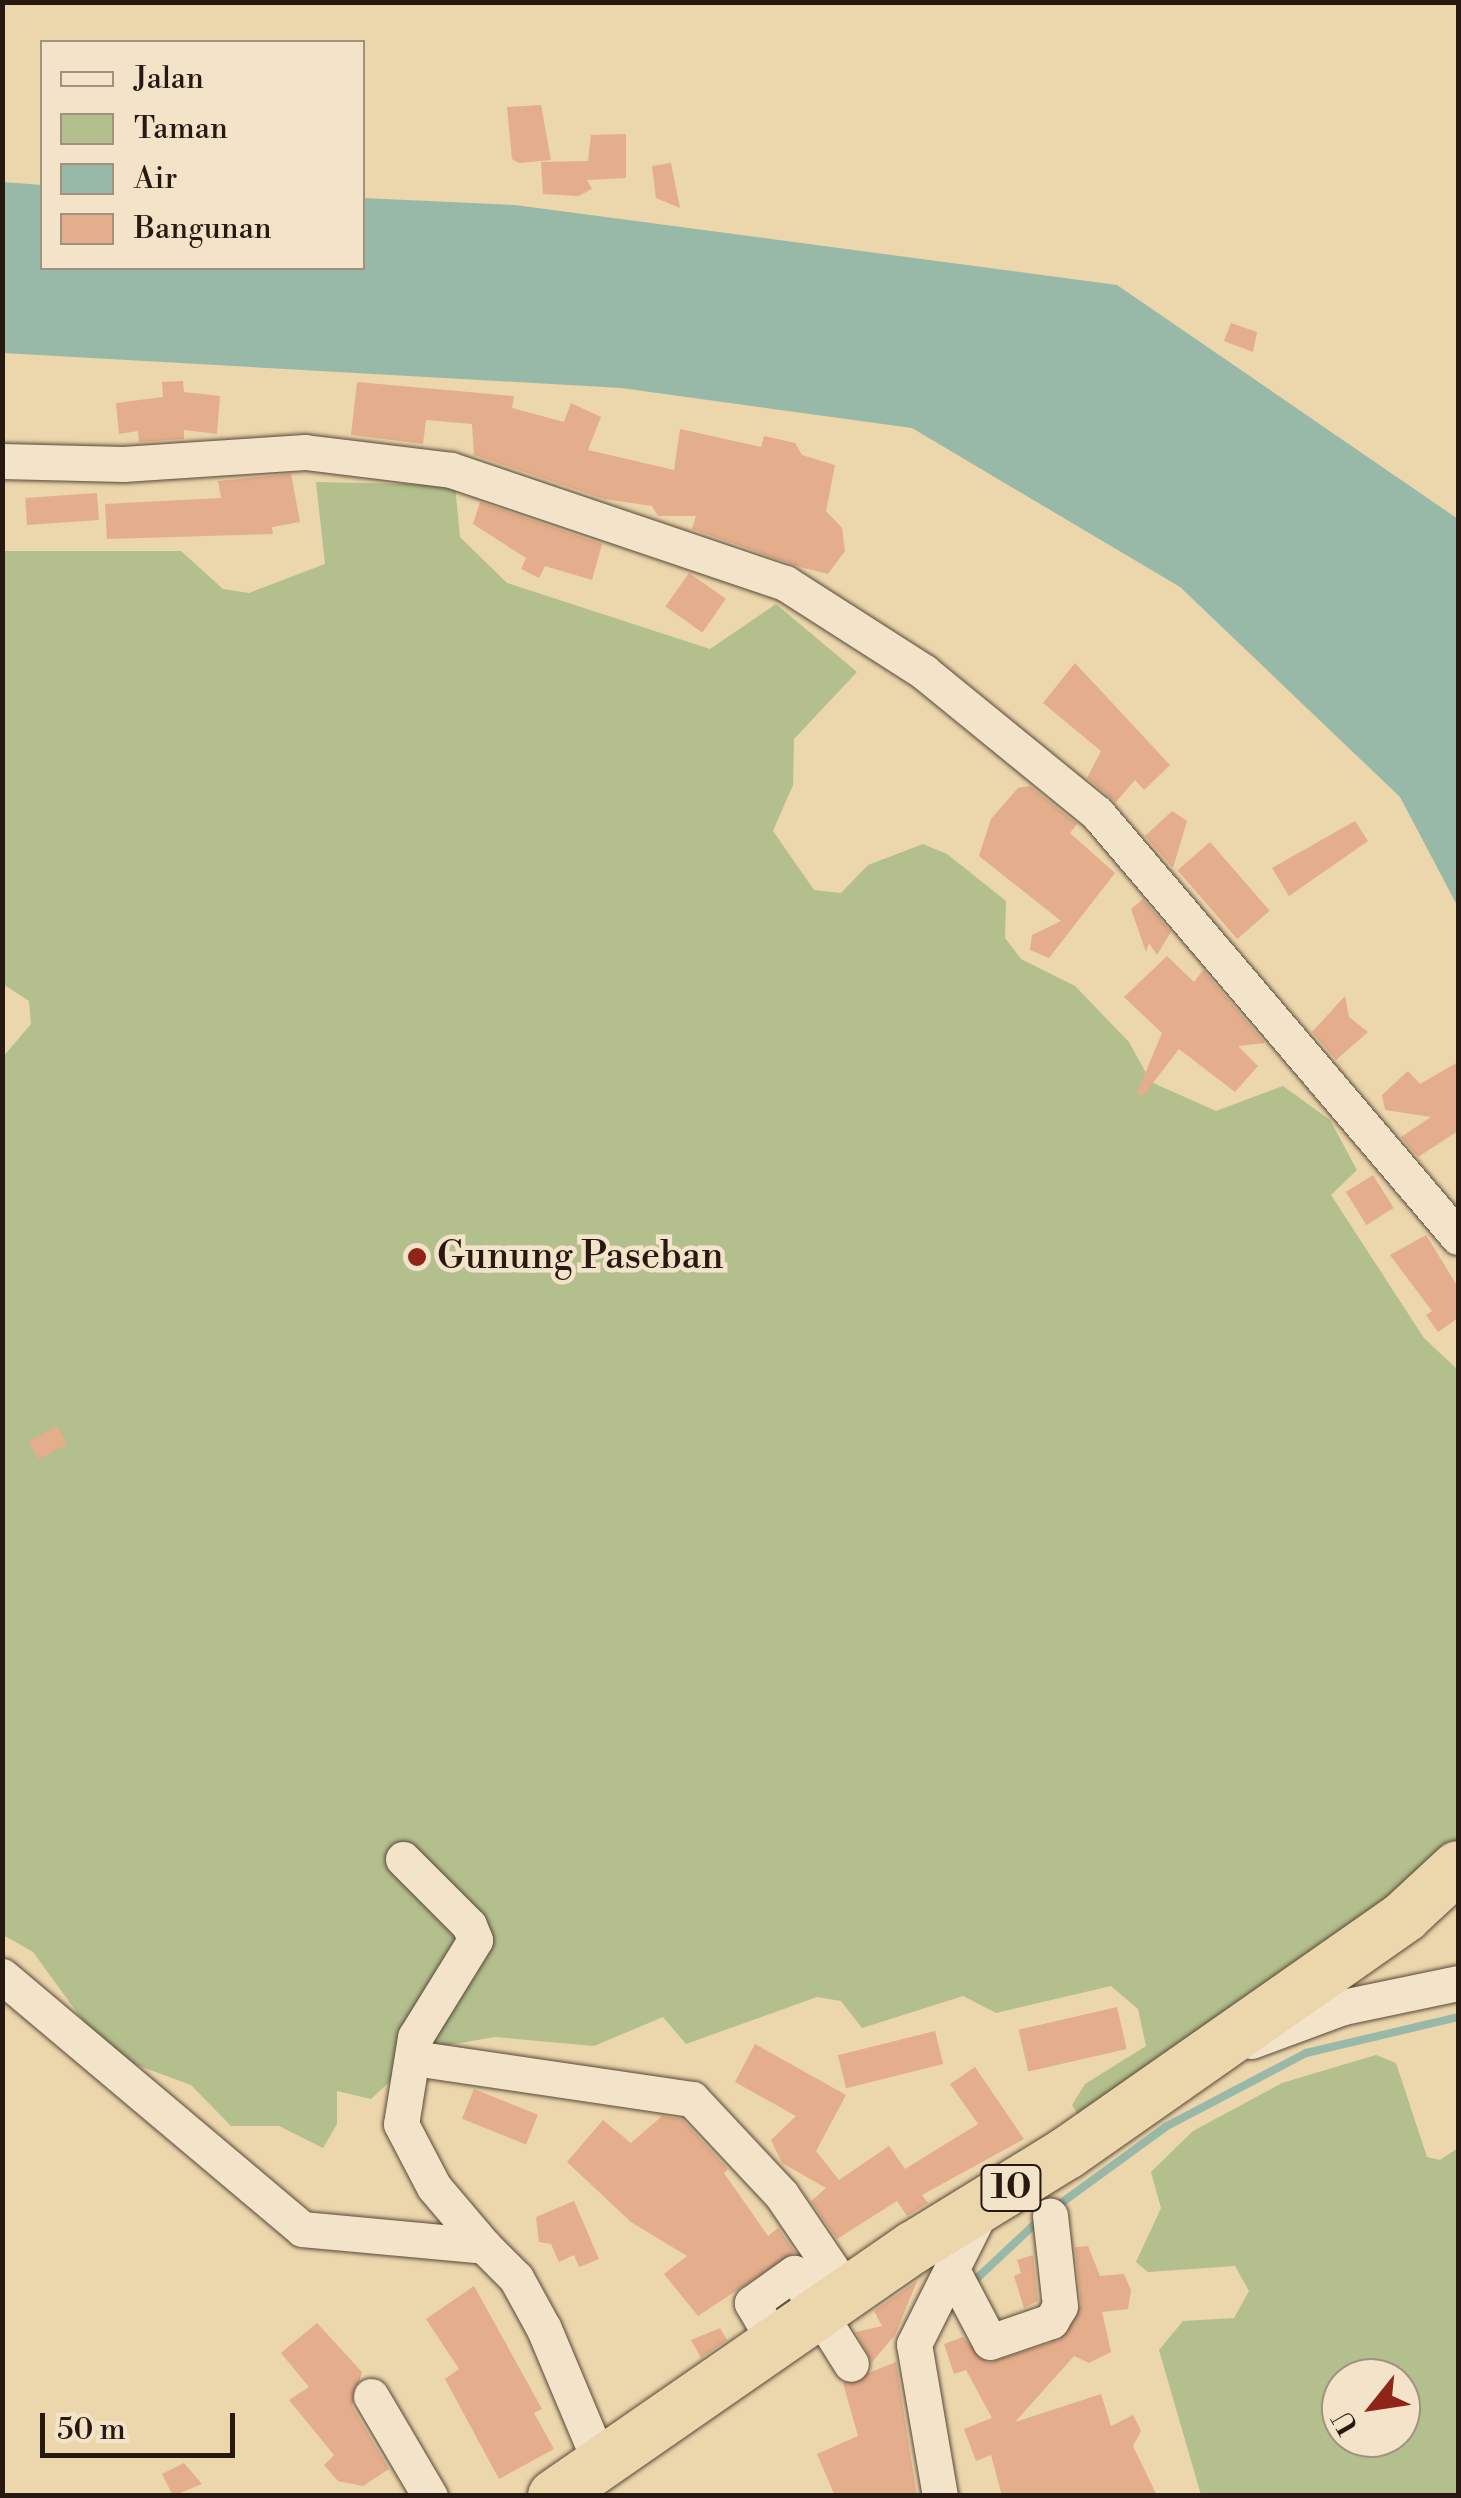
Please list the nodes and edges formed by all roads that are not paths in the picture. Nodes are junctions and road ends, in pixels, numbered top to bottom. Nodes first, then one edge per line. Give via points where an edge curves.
1 (2, 461) edge
2 (1458, 1236) edge
3 (402, 1859) dead end
4 (1458, 1867) edge
5 (2, 1976) edge
6 (1458, 1983) edge
7 (414, 2058) junction
8 (1202, 2058) junction
9 (982, 2208) junction
10 (1050, 2216) dead end
11 (484, 2246) junction
12 (960, 2286) junction
13 (836, 2304) junction
14 (851, 2364) dead end
15 (371, 2396) dead end
16 (602, 2467) junction
17 (430, 2496) edge
18 (554, 2496) edge
19 (940, 2496) edge

1 - 2 street via 142,463 306,452 451,470 785,583 924,672 1096,813
3 - 7 street via 470,1925 475,1940 415,2037
4 - 8 highway, 10 via 1406,1916
5 - 11 street via 302,2229
6 - 8 street via 1343,2007
7 - 11 street via 401,2124 434,2187
7 - 13 street via 692,2098 781,2194
8 - 9 highway, 10
9 - 12 street
9 - 13 highway, 10
10 - 12 street via 1058,2314 996,2343
11 - 16 street via 516,2278 544,2329
12 - 19 street via 922,2324 912,2369
13 - 14 street
13 - 16 highway, 10
15 - 17 street
16 - 18 highway, 10

